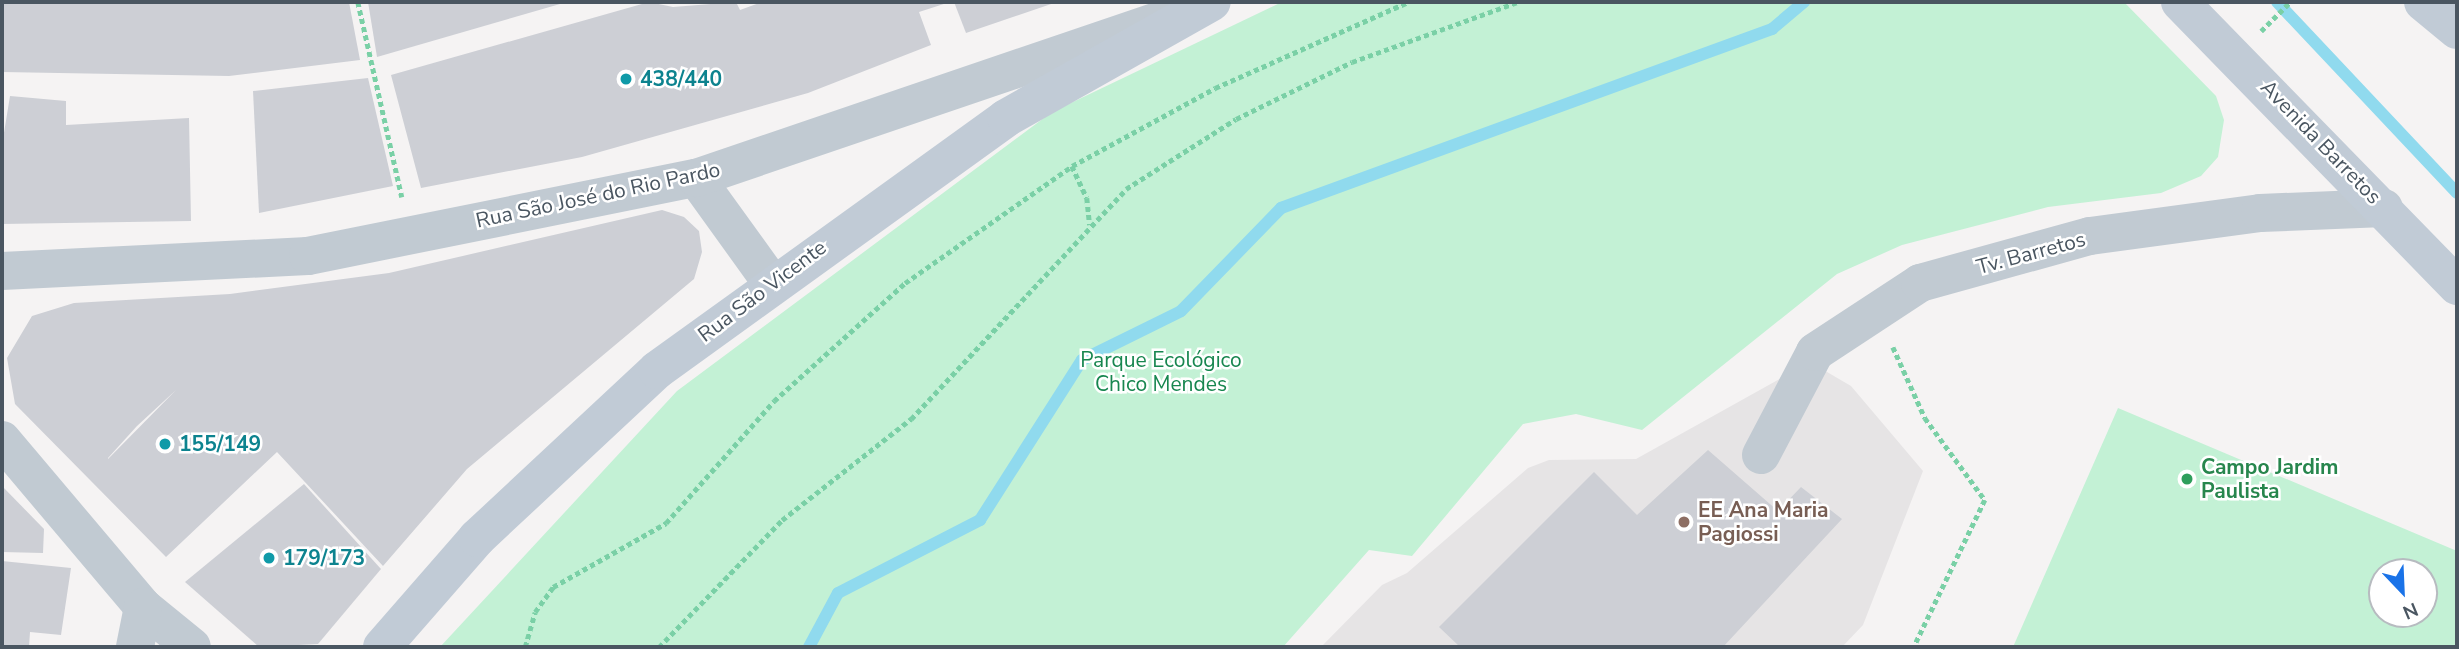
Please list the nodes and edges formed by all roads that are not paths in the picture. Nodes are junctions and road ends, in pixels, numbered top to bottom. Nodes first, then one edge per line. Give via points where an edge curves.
1 (2180, 2) edge
2 (2423, 2) edge
3 (1202, 4) edge
4 (2457, 30) edge
5 (696, 178) junction
6 (2384, 208) junction
7 (2, 271) edge
8 (772, 282) junction
9 (2457, 286) edge
10 (2, 440) edge
11 (1761, 455) dead end
12 (143, 607) junction
13 (135, 647) edge
14 (192, 647) edge
15 (382, 647) edge

1 - 6 street, Avenida Barretos
2 - 4 street
3 - 5 street, Rua São José do Rio Pardo
3 - 8 street, Rua São Vicente via 1006,118
5 - 7 street, Rua São José do Rio Pardo via 308,256
5 - 8 street
6 - 9 street, Avenida Barretos
6 - 11 street, Tv. Barretos via 2260,213 2090,236 1920,283 1815,352
8 - 15 street, Rua São Vicente via 657,370 477,538
10 - 12 street
12 - 13 street
12 - 14 street

